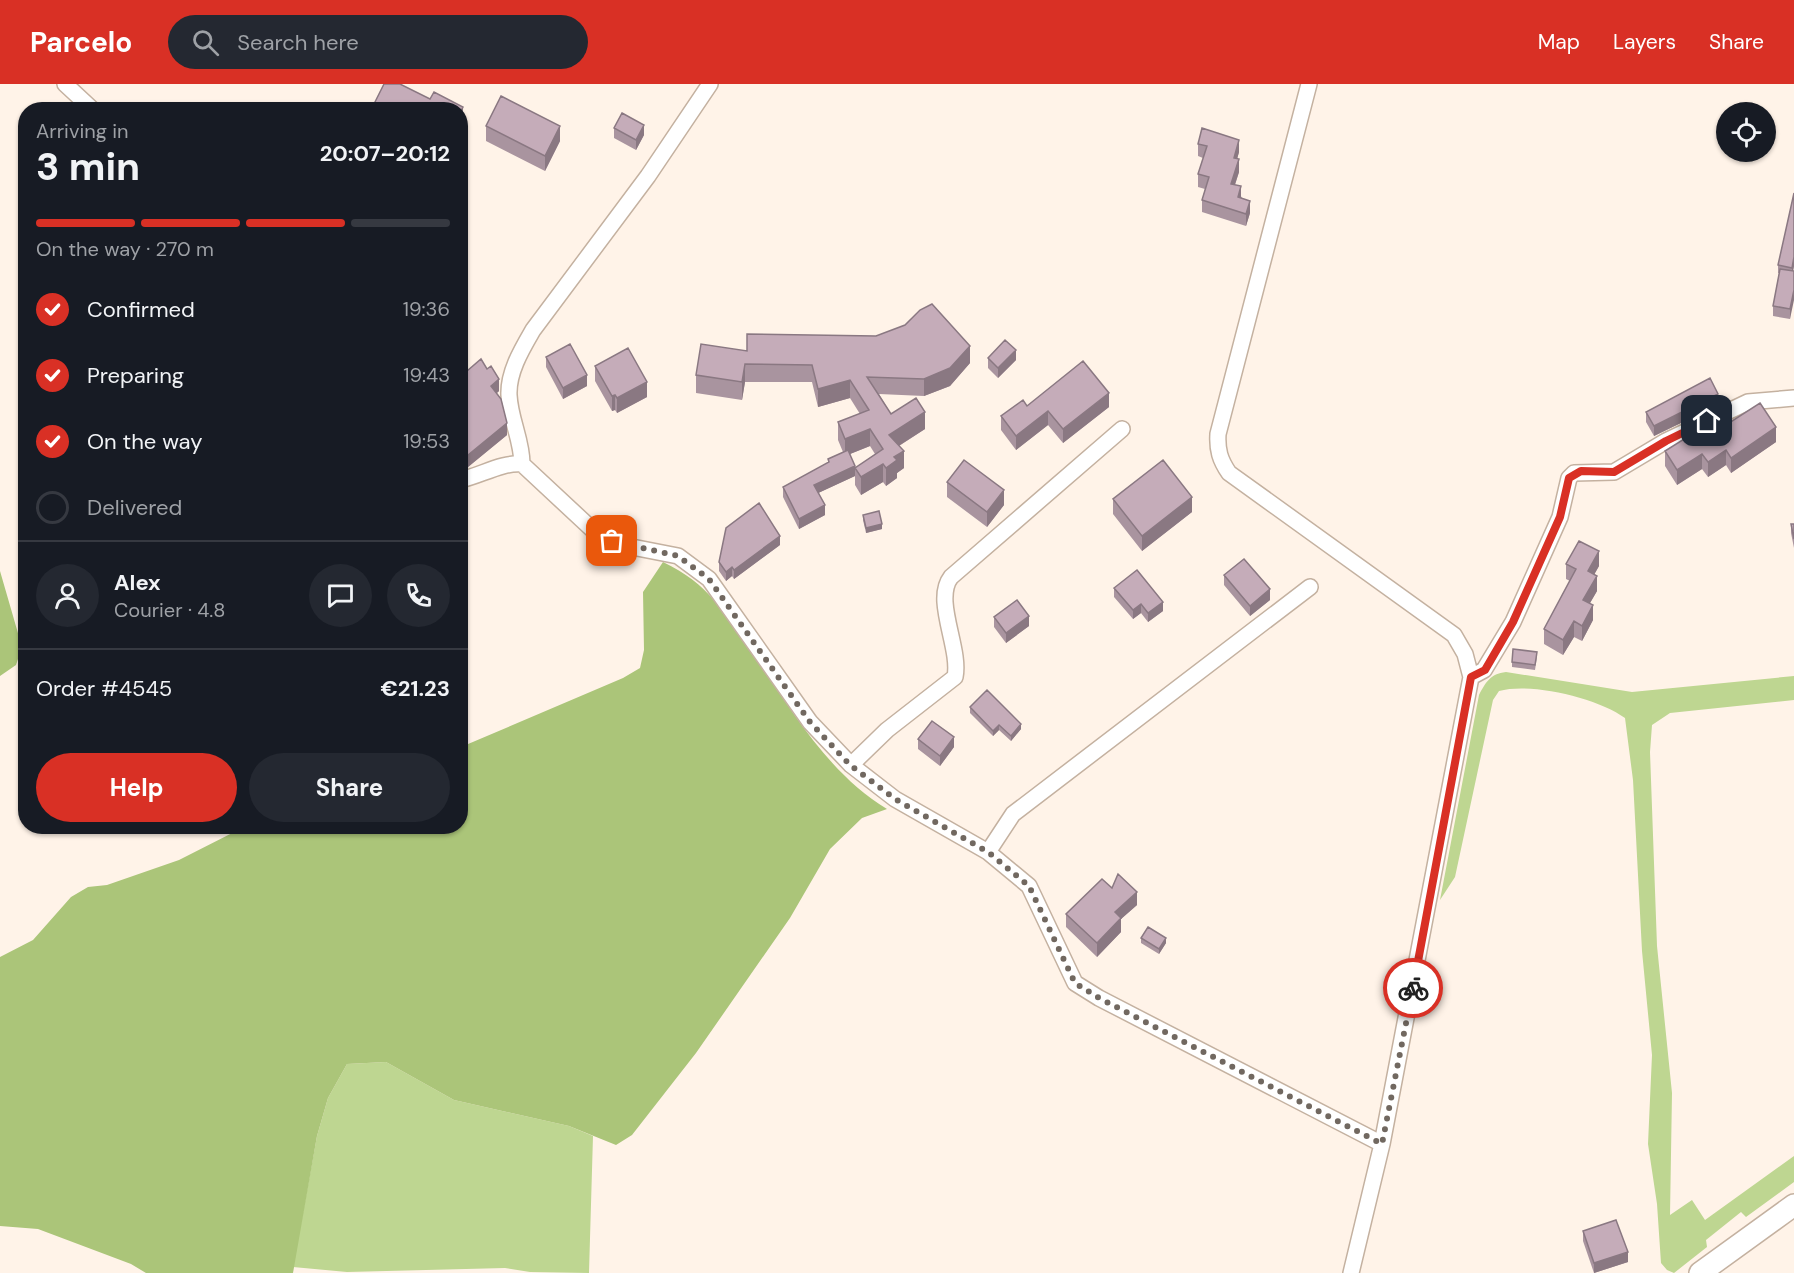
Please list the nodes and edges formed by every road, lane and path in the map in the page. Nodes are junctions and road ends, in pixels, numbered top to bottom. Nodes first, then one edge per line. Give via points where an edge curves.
1 (65, 84) edge
2 (710, 84) edge
3 (1309, 84) edge
4 (84, 102) edge
5 (1794, 398) edge
6 (1122, 429) dead end
7 (522, 464) junction
8 (468, 478) edge
9 (1310, 587) dead end
10 (1471, 677) junction
11 (850, 765) junction
12 (988, 852) junction
13 (1382, 1144) junction
14 (1794, 1205) edge
15 (1351, 1273) edge
16 (1700, 1273) edge

1 - 4 street
2 - 7 street via 520,352 509,395
3 - 10 street via 1218,434 1219,455 1229,473 1454,635 1465,654
5 - 10 street via 1748,402 1666,441 1614,472 1574,473 1569,478 1560,517 1513,622 1485,670
6 - 11 street via 951,578 945,593 958,664 956,677 887,730
7 - 8 street via 510,463
7 - 11 street via 595,532 632,547 678,556 709,579 810,722
9 - 12 street via 1013,814
10 - 13 street
11 - 12 street via 895,799
12 - 13 street via 1029,886 1075,983
13 - 15 street
14 - 16 street

